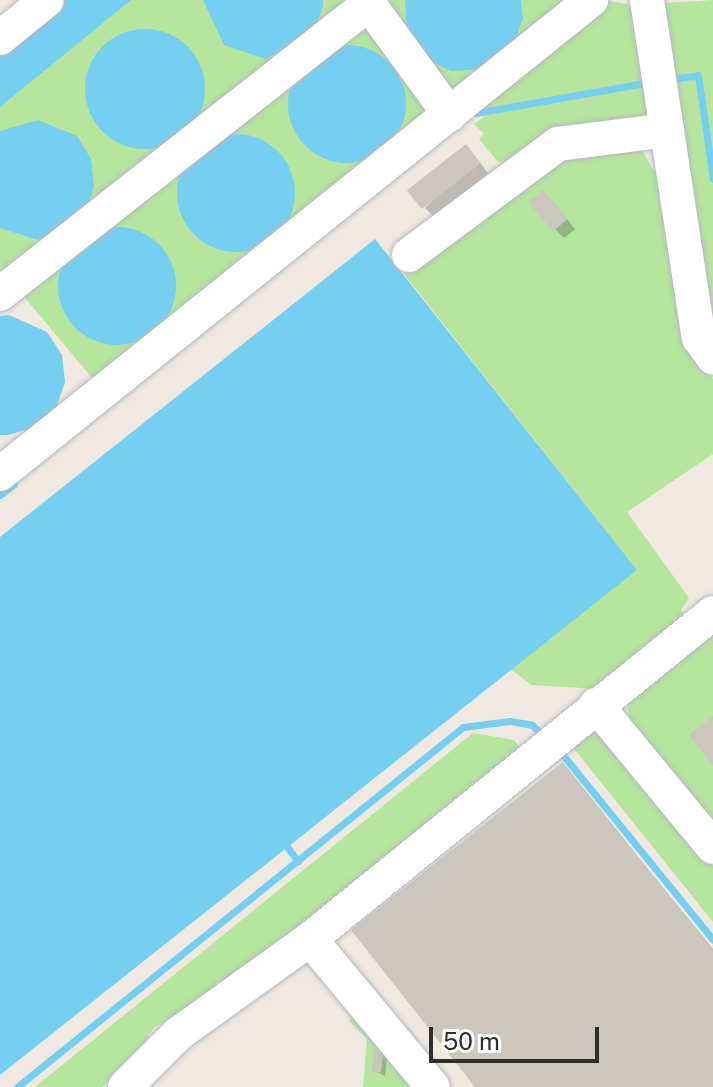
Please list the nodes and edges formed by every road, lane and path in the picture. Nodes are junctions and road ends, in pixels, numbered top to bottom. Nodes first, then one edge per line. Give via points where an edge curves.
1 (47, 0) edge
2 (591, 0) edge
3 (647, 0) edge
4 (0, 38) edge
5 (450, 115) junction
6 (667, 130) junction
7 (409, 255) dead end
8 (0, 294) edge
9 (713, 357) edge
10 (0, 474) edge
11 (713, 613) edge
12 (596, 705) junction
13 (713, 847) edge
14 (310, 939) junction
15 (137, 1084) edge
16 (433, 1087) edge

1 - 4 lane
2 - 5 lane
3 - 6 lane
5 - 8 lane via 369,4
5 - 10 lane
6 - 7 lane via 558,144
6 - 9 lane via 699,338
11 - 12 lane
12 - 13 lane
12 - 14 lane
14 - 15 lane via 178,1034
14 - 16 lane

